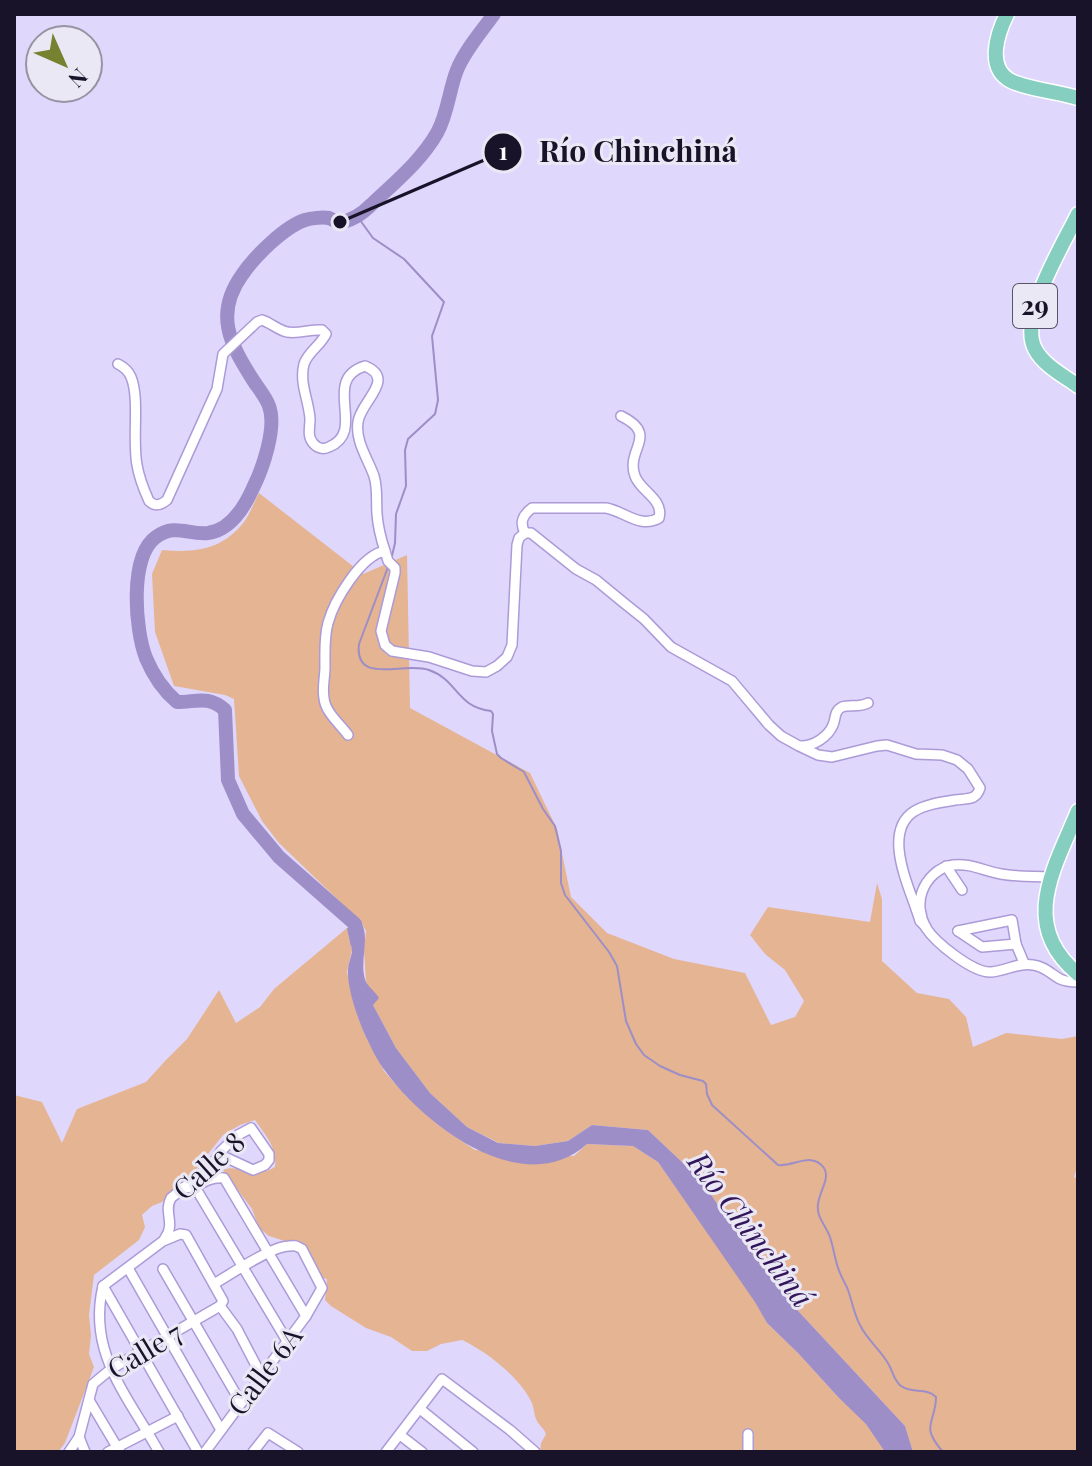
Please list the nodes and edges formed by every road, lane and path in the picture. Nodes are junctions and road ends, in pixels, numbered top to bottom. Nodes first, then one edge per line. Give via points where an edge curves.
1 (1007, 14) edge
2 (1078, 98) edge
3 (1078, 214) edge
4 (118, 364) dead end
5 (1078, 386) edge
6 (621, 416) dead end
7 (525, 533) junction
8 (385, 551) junction
9 (868, 703) dead end
10 (348, 735) dead end
11 (799, 746) junction
12 (1078, 811) edge
13 (946, 866) junction
14 (1050, 877) junction
15 (962, 890) dead end
16 (926, 927) junction
17 (1016, 944) junction
18 (1024, 963) junction
19 (1078, 974) edge
20 (1078, 982) edge
21 (215, 1161) junction
22 (195, 1187) junction
23 (181, 1188) junction
24 (163, 1241) junction
25 (270, 1253) junction
26 (243, 1267) junction
27 (128, 1268) junction
28 (163, 1269) dead end
29 (214, 1284) junction
30 (103, 1286) junction
31 (220, 1306) junction
32 (306, 1316) junction
33 (194, 1321) junction
34 (168, 1337) junction
35 (287, 1341) junction
36 (141, 1352) junction
37 (111, 1369) junction
38 (261, 1375) junction
39 (89, 1400) junction
40 (241, 1403) junction
41 (420, 1409) junction
42 (178, 1416) junction
43 (221, 1430) junction
44 (148, 1432) junction
45 (748, 1434) dead end
46 (400, 1435) junction
47 (79, 1437) junction
48 (115, 1450) edge
49 (69, 1452) edge
50 (85, 1452) edge
51 (159, 1452) edge
52 (198, 1452) edge
53 (205, 1452) edge
54 (253, 1452) edge
55 (297, 1452) edge
56 (386, 1452) edge
57 (422, 1452) edge
58 (473, 1452) edge
59 (535, 1452) edge
60 (748, 1452) edge

1 - 2 main road via 995,46 1002,74 1015,83
3 - 5 main road, 29 via 1038,297 1030,334 1043,359
4 - 8 street via 130,376 134,396 137,465 149,501 157,505 167,500 195,441 217,389 223,354 262,320 290,332 322,330 326,334 304,366 310,440 322,449 343,435 343,394 349,376 356,368 372,368 378,388 360,413 357,432 374,476
6 - 7 street via 639,430 635,478 657,505 659,518 644,523 606,508 532,508 522,519
7 - 8 street via 517,545 512,645 507,657 486,672 385,645 381,631 394,569
7 - 11 street via 596,580 671,647 732,681 769,725
8 - 10 street via 372,556 350,580 328,622 323,698
9 - 11 street via 837,710 822,738
11 - 16 street via 832,757 887,745 942,755 957,760 976,780 980,788 973,798 916,810 901,827 902,863
12 - 14 main road
13 - 14 street
13 - 15 street
13 - 16 street via 922,891
14 - 19 main road via 1045,901 1050,935 1061,958
16 - 18 street via 980,970
17 - 17 street via 982,947 958,931 1012,920
17 - 18 street
18 - 20 street via 1039,965 1063,981
21 - 21 street, Calle 8 via 251,1128 269,1154 265,1165 253,1170 227,1158
21 - 23 street, Calle 8
22 - 23 street
22 - 25 street via 224,1178
22 - 26 street
23 - 24 street, Calle 8 via 168,1204 171,1230
24 - 27 street, Calle 8
24 - 29 street, Calle 8 via 186,1235
25 - 26 street
25 - 32 street
25 - 32 street, Calle 6A via 287,1245 302,1249 322,1288
26 - 29 street
26 - 35 street
27 - 30 street, Calle 8
27 - 34 street
28 - 33 street
29 - 31 street via 223,1301
30 - 36 street
30 - 37 street via 99,1328
31 - 33 street, Calle 7
31 - 38 street
32 - 35 street, Calle 6A
33 - 34 street, Calle 7
33 - 40 street
34 - 36 street, Calle 7
34 - 43 street
35 - 38 street, Calle 6A
36 - 37 street, Calle 7
36 - 42 street
37 - 39 street, Calle 7 via 93,1384
37 - 44 street
38 - 40 street, Calle 6A
39 - 47 street, Calle 7
39 - 48 street
40 - 43 street, Calle 6A
41 - 46 street
41 - 58 street
41 - 59 street via 442,1379
42 - 44 street
42 - 52 street
43 - 53 street, Calle 6A
44 - 48 street
44 - 51 street
45 - 60 street
46 - 56 street
46 - 57 street
47 - 49 street, Calle 7
47 - 50 street
54 - 55 street via 268,1433

